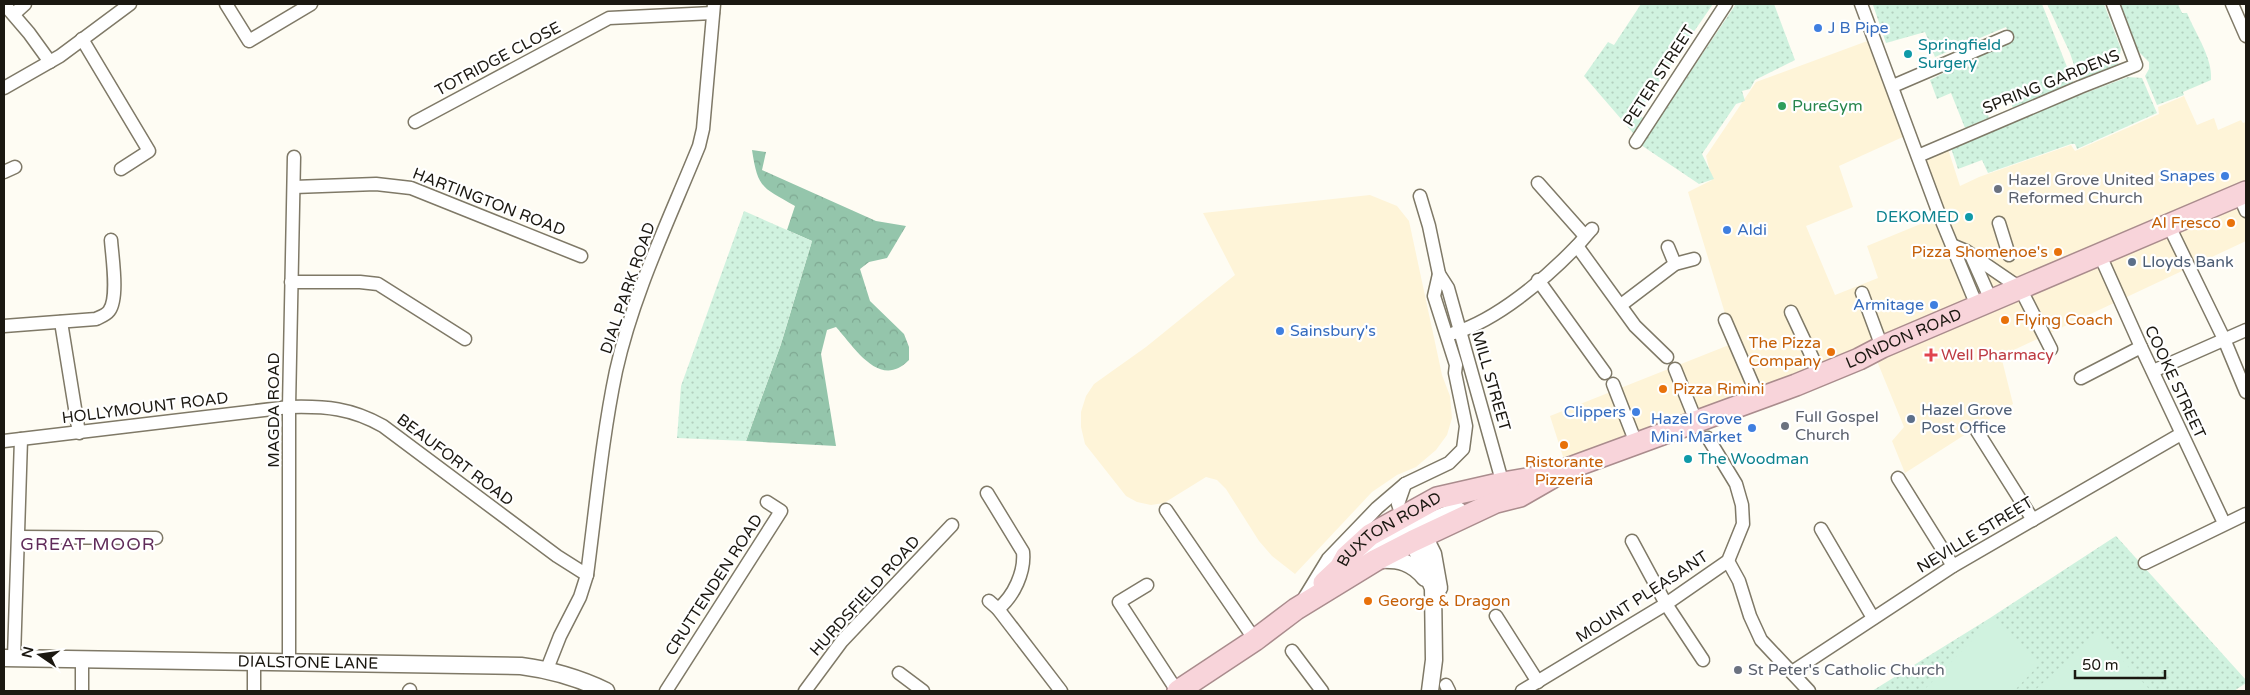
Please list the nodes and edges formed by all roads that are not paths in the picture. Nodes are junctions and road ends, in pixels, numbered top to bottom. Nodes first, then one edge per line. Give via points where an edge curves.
1 (4, 4) edge
2 (24, 4) edge
3 (130, 4) edge
4 (226, 4) edge
5 (311, 4) edge
6 (1726, 4) edge
7 (1861, 4) edge
8 (2113, 4) edge
9 (2232, 4) edge
10 (713, 9) edge
11 (14, 14) junction
12 (2246, 36) edge
13 (2007, 37) dead end
14 (82, 39) junction
15 (50, 62) junction
16 (1893, 86) junction
17 (4, 88) edge
18 (415, 122) dead end
19 (1636, 142) dead end
20 (1918, 156) junction
21 (294, 157) dead end
22 (122, 169) dead end
23 (1538, 183) dead end
24 (294, 187) junction
25 (1420, 196) dead end
26 (2244, 199) edge
27 (1999, 223) dead end
28 (2169, 226) junction
29 (1585, 237) junction
30 (111, 239) dead end
31 (1954, 246) junction
32 (1668, 247) dead end
33 (2099, 253) junction
34 (1971, 255) junction
35 (2009, 255) dead end
36 (581, 256) dead end
37 (1694, 259) dead end
38 (1675, 264) junction
39 (1439, 274) junction
40 (1538, 280) junction
41 (291, 282) junction
42 (2020, 288) junction
43 (1862, 293) dead end
44 (1984, 303) junction
45 (1621, 305) junction
46 (1791, 312) dead end
47 (1724, 320) dead end
48 (61, 322) junction
49 (4, 326) edge
50 (2246, 330) edge
51 (1460, 331) junction
52 (1446, 335) junction
53 (465, 339) dead end
54 (2224, 339) junction
55 (1882, 347) junction
56 (2141, 347) junction
57 (2051, 349) dead end
58 (1667, 357) dead end
59 (1675, 368) dead end
60 (2153, 371) junction
61 (1605, 373) dead end
62 (1820, 374) junction
63 (2081, 378) dead end
64 (1613, 384) dead end
65 (2246, 392) edge
66 (1759, 399) junction
67 (289, 407) junction
68 (1702, 430) junction
69 (1977, 430) dead end
70 (79, 433) junction
71 (2181, 434) junction
72 (22, 439) junction
73 (4, 441) edge
74 (1636, 443) junction
75 (1898, 478) dead end
76 (1405, 484) junction
77 (987, 493) dead end
78 (1502, 495) junction
79 (767, 502) dead end
80 (1166, 510) dead end
81 (2246, 514) edge
82 (2032, 520) junction
83 (2224, 524) junction
84 (952, 525) dead end
85 (1821, 529) dead end
86 (1412, 531) junction
87 (19, 537) junction
88 (156, 538) dead end
89 (1632, 541) dead end
90 (1376, 560) junction
91 (1728, 561) junction
92 (2145, 563) dead end
93 (1953, 566) junction
94 (587, 575) junction
95 (1147, 585) dead end
96 (1432, 588) junction
97 (1666, 604) junction
98 (1296, 609) junction
99 (1496, 616) dead end
100 (1873, 618) junction
101 (1435, 623) junction
102 (1255, 640) junction
103 (1292, 651) dead end
104 (9, 658) edge
105 (82, 659) junction
106 (1703, 660) dead end
107 (254, 663) junction
108 (289, 663) junction
109 (547, 669) junction
110 (1792, 672) junction
111 (899, 673) dead end
112 (1538, 682) junction
113 (1318, 690) edge
114 (82, 691) edge
115 (254, 691) edge
116 (606, 691) edge
117 (666, 691) edge
118 (805, 691) edge
119 (923, 691) edge
120 (1061, 691) edge
121 (1178, 691) edge
122 (1430, 691) edge
123 (1522, 691) edge
124 (1809, 691) edge

1 - 11 street
2 - 11 street
3 - 14 street
4 - 5 street via 249,41
6 - 19 street, PETER STREET
7 - 16 street
8 - 20 street, SPRING GARDENS via 2136,65
9 - 12 street
10 - 18 street, TOTRIDGE CLOSE via 609,18
10 - 94 street, DIAL PARK ROAD via 703,129 627,331 616,372
11 - 15 street
13 - 16 street
14 - 15 street
14 - 22 street via 149,151
15 - 17 street
16 - 20 street
20 - 31 street
21 - 24 street, MAGDA ROAD
23 - 29 street
24 - 36 street, HARTINGTON ROAD via 376,184 411,188
24 - 41 street, MAGDA ROAD
25 - 39 street, MILL STREET
26 - 28 highway, LONDON ROAD
27 - 35 street
28 - 33 highway, LONDON ROAD
28 - 54 street
29 - 40 street
29 - 45 street
30 - 48 street via 114,293 110,310 96,319
31 - 34 street
31 - 44 street
32 - 38 street
33 - 42 highway, LONDON ROAD
33 - 56 street, COOKE STREET
34 - 42 street
34 - 44 street
37 - 38 street
38 - 45 street
39 - 51 street, MILL STREET via 1448,288
39 - 52 street, MILL STREET via 1434,296
40 - 51 street via 1483,322
40 - 61 street
41 - 53 street via 378,284
41 - 67 street, MAGDA ROAD
42 - 44 highway, LONDON ROAD
42 - 57 street
43 - 55 street
44 - 55 highway, LONDON ROAD
45 - 58 street via 1635,326
46 - 62 street
47 - 66 street
48 - 49 street
48 - 70 street
50 - 54 street
51 - 52 street
51 - 78 street, MILL STREET
52 - 76 street, MILL STREET via 1456,365 1466,426 1465,443 1460,454 1449,463
54 - 60 street
54 - 65 street
55 - 62 highway, LONDON ROAD
56 - 60 street, COOKE STREET
56 - 63 street
59 - 68 street
60 - 71 street, COOKE STREET
62 - 66 highway, LONDON ROAD
64 - 74 street
66 - 68 highway, LONDON ROAD
67 - 70 street, HOLLYMOUNT ROAD
67 - 94 street, BEAUFORT ROAD via 340,408 364,415
67 - 108 street, MAGDA ROAD
68 - 74 highway, LONDON ROAD
68 - 91 street, MOUNT PLEASANT via 1736,484 1742,505 1743,524
69 - 82 street
70 - 72 street, HOLLYMOUNT ROAD
71 - 82 street, NEVILLE STREET
71 - 83 street, COOKE STREET
72 - 73 street, HOLLYMOUNT ROAD
72 - 87 street
74 - 78 highway, LONDON ROAD
75 - 93 street
76 - 86 street via 1398,504
76 - 98 street, MILL STREET via 1328,559
77 - 120 street via 1023,552 1024,563 1007,602 994,605
78 - 86 highway, BUXTON ROAD
78 - 86 highway, BUXTON ROAD via 1437,498
79 - 117 street, CRUTTENDEN ROAD via 781,511
80 - 102 street
81 - 83 street
82 - 93 street, NEVILLE STREET
83 - 92 street
84 - 118 street, HURDSFIELD ROAD via 842,641
85 - 100 street
86 - 90 highway, BUXTON ROAD
86 - 96 street
86 - 98 highway, BUXTON ROAD via 1370,535
86 - 101 street via 1433,554 1440,597
87 - 88 street
87 - 104 street
89 - 97 street
90 - 96 street via 1394,559 1412,565
90 - 98 highway, BUXTON ROAD
91 - 97 street, MOUNT PLEASANT
91 - 110 street via 1761,640
93 - 100 street, NEVILLE STREET
94 - 109 street, DIAL PARK ROAD
95 - 121 street via 1119,602
96 - 101 street
97 - 106 street
97 - 112 street, MOUNT PLEASANT
98 - 102 highway, BUXTON ROAD
99 - 112 street
100 - 110 street, NEVILLE STREET
101 - 122 street
102 - 121 highway, BUXTON ROAD
103 - 113 street
104 - 105 street, DIALSTONE LANE
105 - 107 street, DIALSTONE LANE
105 - 114 street
107 - 108 street, DIALSTONE LANE
107 - 115 street
108 - 109 street, DIALSTONE LANE
109 - 116 street, DIALSTONE LANE
110 - 124 street
111 - 119 street
112 - 123 street, MOUNT PLEASANT

